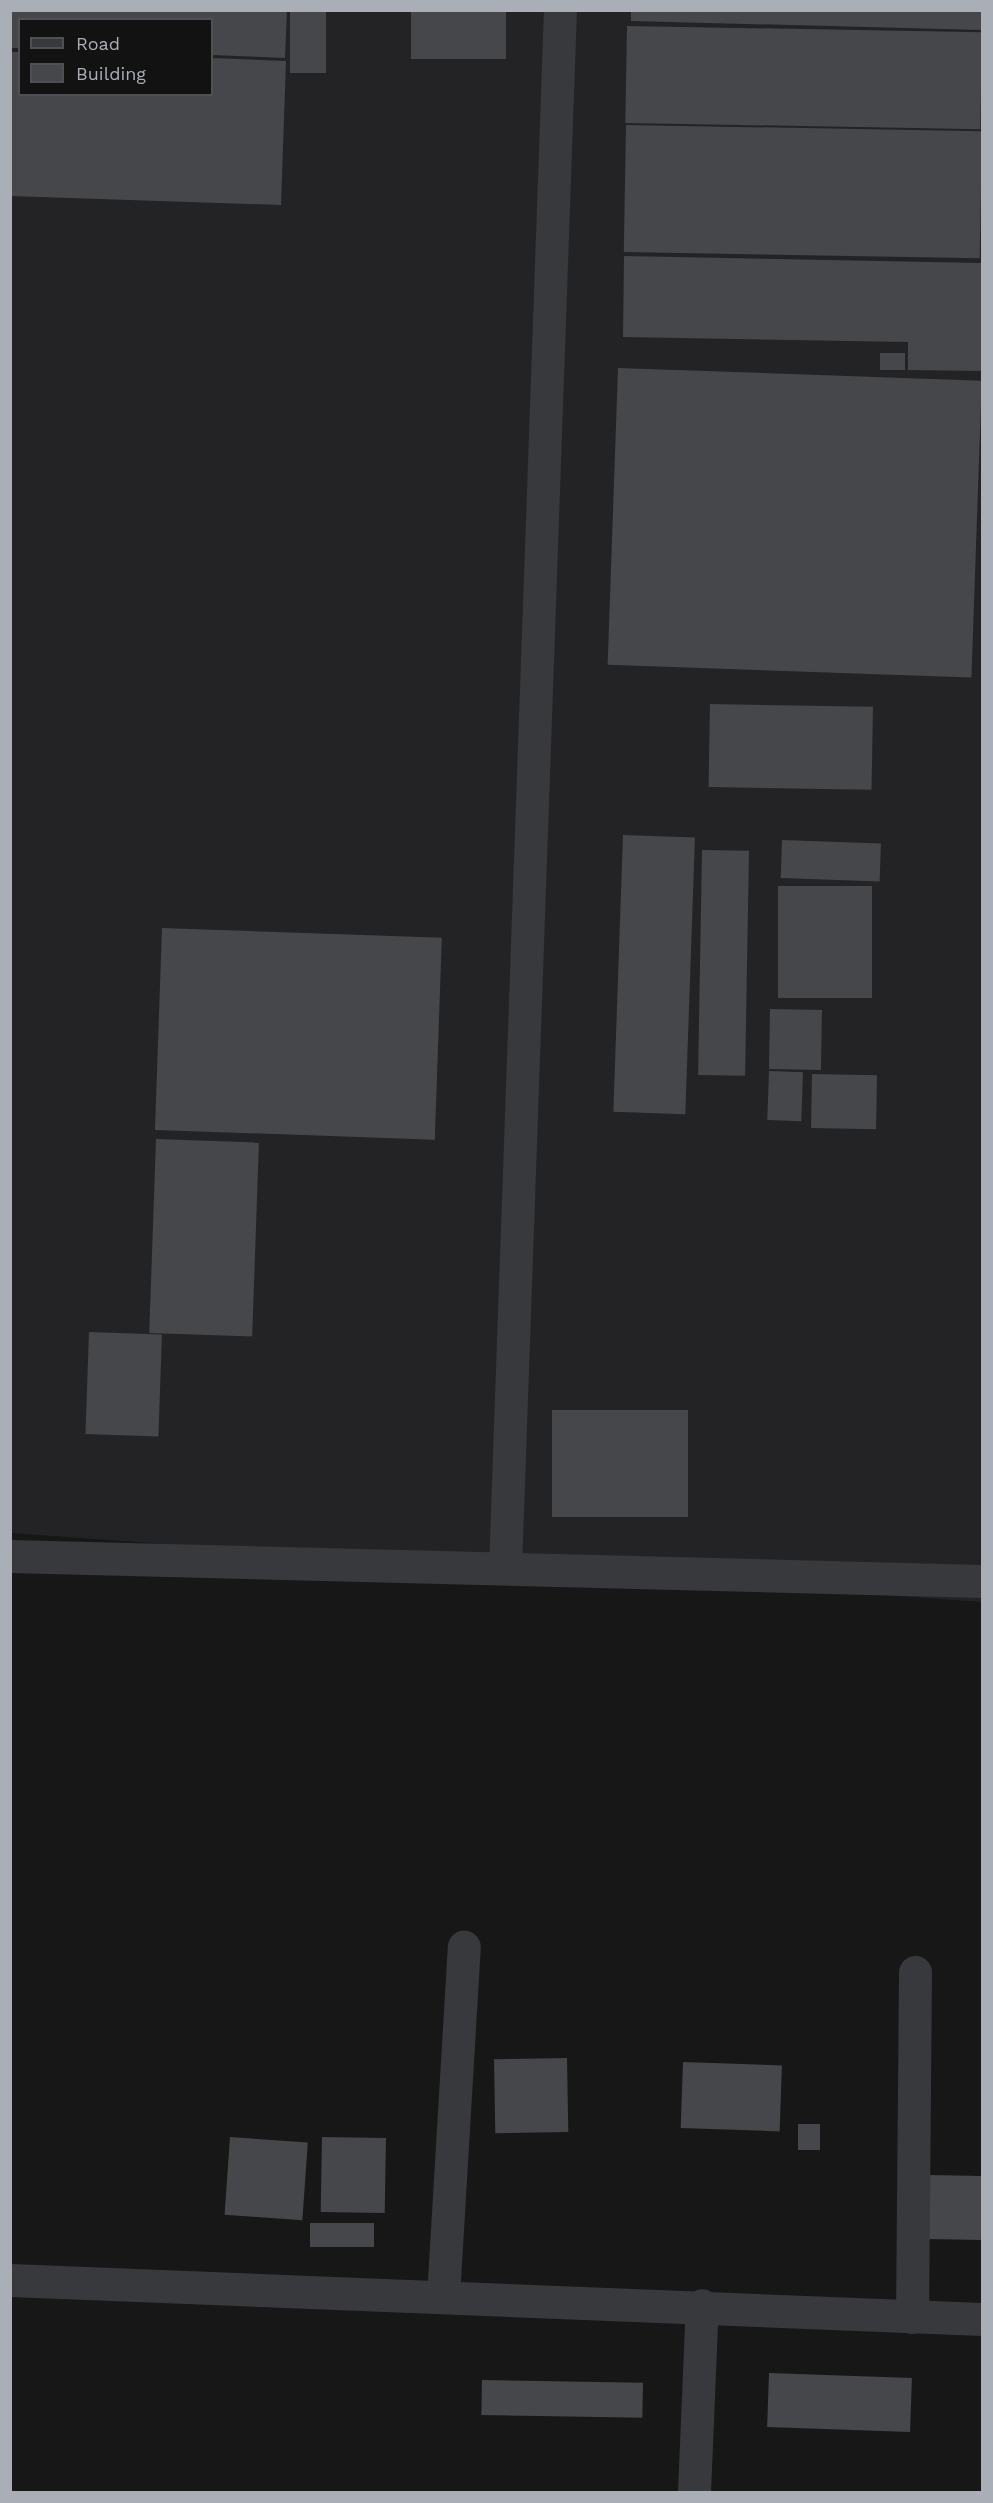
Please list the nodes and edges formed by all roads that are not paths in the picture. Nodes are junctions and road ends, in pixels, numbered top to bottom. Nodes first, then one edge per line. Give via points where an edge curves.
1 (560, 10) edge
2 (10, 1556) edge
3 (505, 1568) junction
4 (982, 1581) edge
5 (464, 1947) dead end
6 (915, 1972) dead end
7 (10, 2280) edge
8 (443, 2297) junction
9 (702, 2305) junction
10 (912, 2317) junction
11 (982, 2319) edge
12 (694, 2493) edge

1 - 3 street
2 - 3 street
3 - 4 street
5 - 8 street
6 - 10 street
7 - 8 street
8 - 9 street
9 - 10 street
9 - 12 street
10 - 11 street

